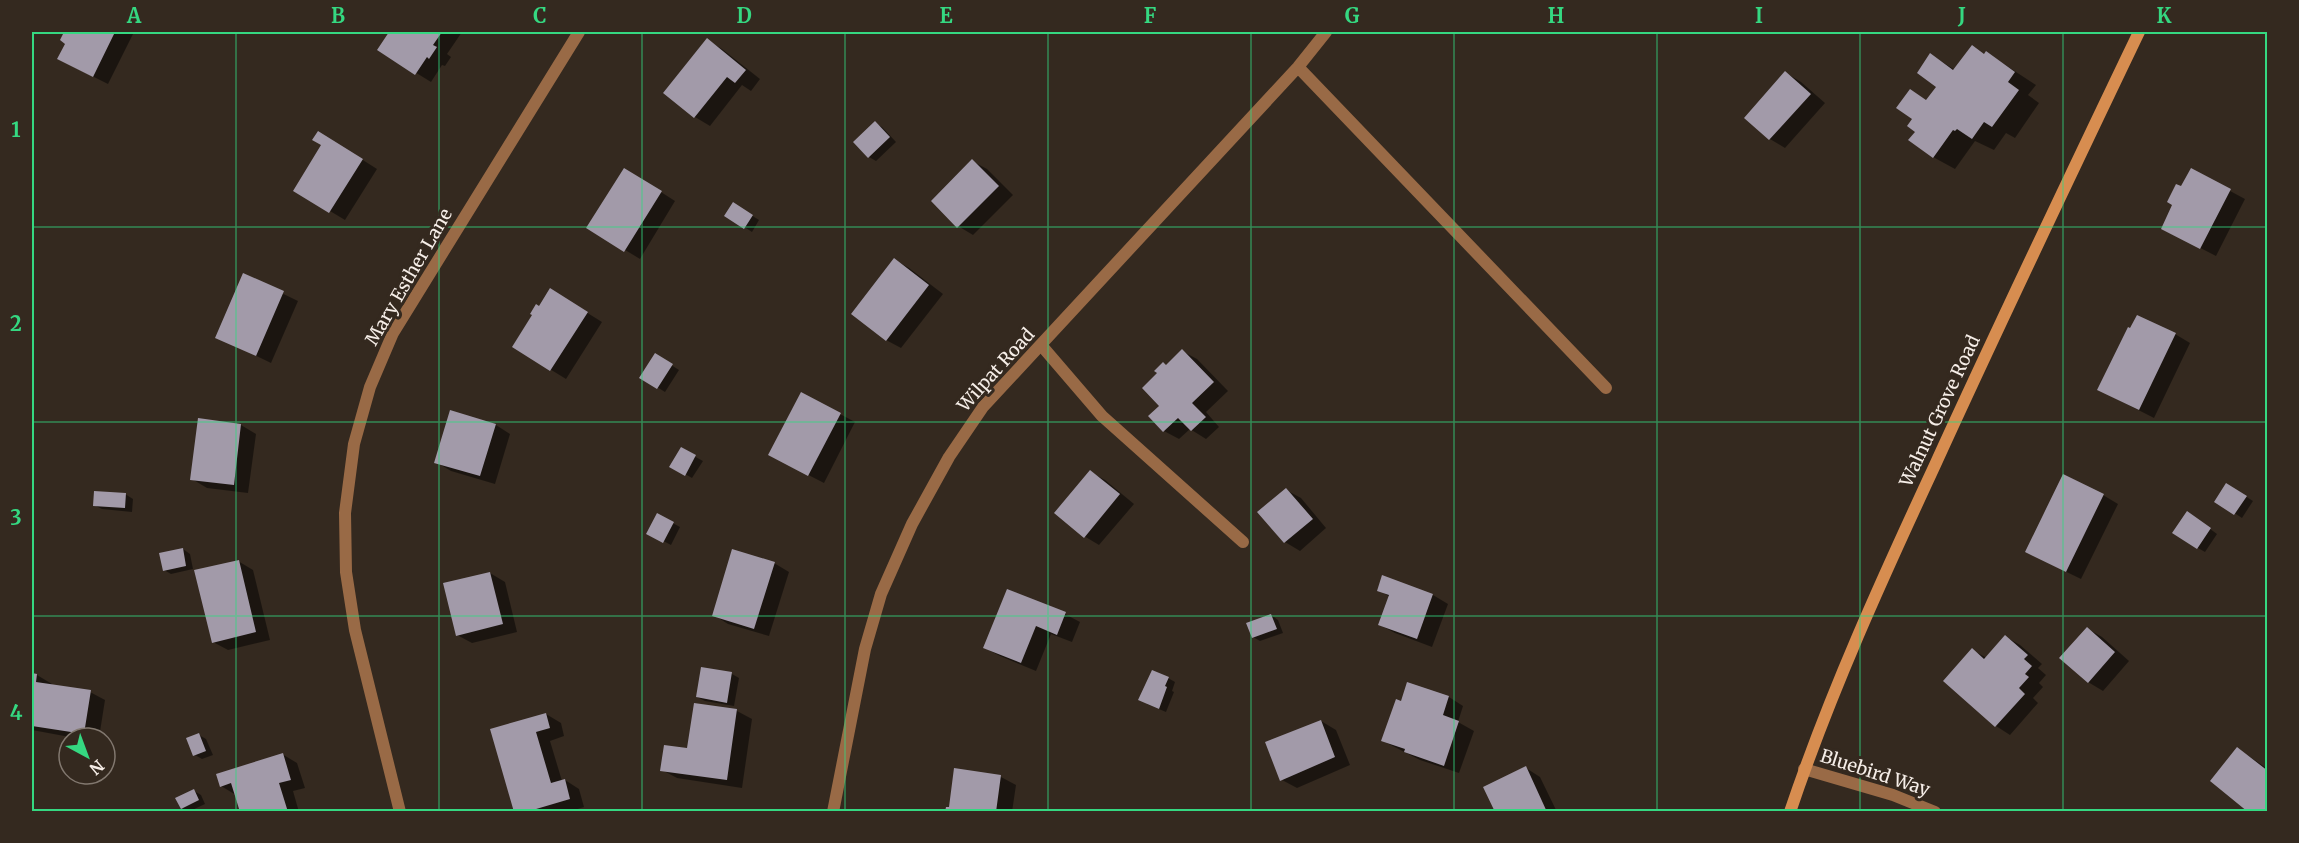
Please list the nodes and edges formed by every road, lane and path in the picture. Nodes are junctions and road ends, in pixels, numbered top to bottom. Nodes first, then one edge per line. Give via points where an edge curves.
1 (579, 32) edge
2 (1326, 32) edge
3 (2139, 32) edge
4 (1299, 68) junction
5 (1041, 345) junction
6 (1606, 388) dead end
7 (1243, 542) dead end
8 (1804, 769) junction
9 (400, 812) edge
10 (833, 812) edge
11 (1790, 812) edge
12 (1935, 812) edge

1 - 9 street, Mary Esther Lane via 393,333 370,387 354,444 345,513 346,572 355,630
2 - 4 street, Wilpat Road
3 - 8 main road, Walnut Grove Road via 1871,604
4 - 5 street, Wilpat Road
4 - 6 street
5 - 7 street via 1102,416
5 - 10 street, Wilpat Road via 983,406 912,524 881,594 865,650
8 - 11 main road, Walnut Grove Road
8 - 12 street, Bluebird Way via 1893,795

